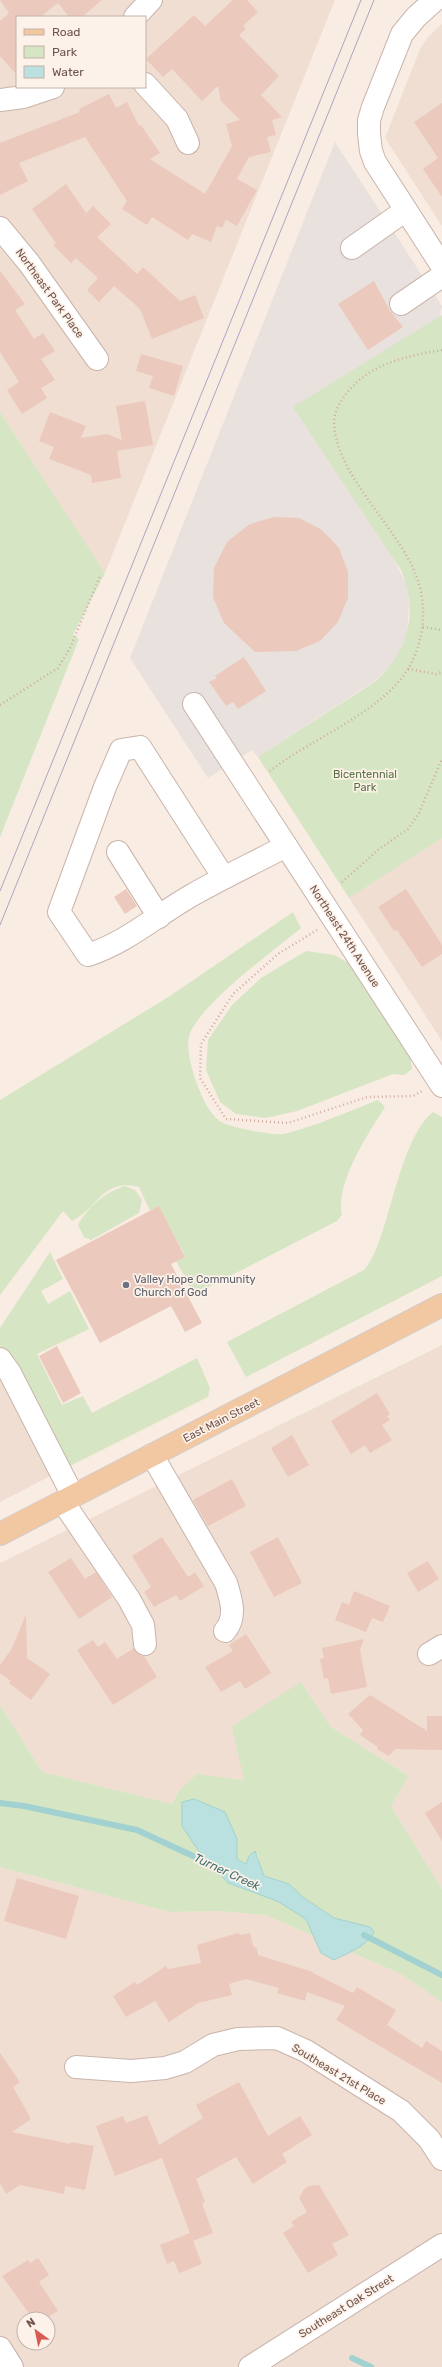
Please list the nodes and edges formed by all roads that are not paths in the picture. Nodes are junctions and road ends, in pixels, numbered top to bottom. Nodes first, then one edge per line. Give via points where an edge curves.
1 (152, 0) edge
2 (435, 0) edge
3 (136, 16) edge
4 (146, 85) edge
5 (50, 88) edge
6 (0, 100) edge
7 (188, 143) dead end
8 (406, 210) junction
9 (0, 228) edge
10 (352, 248) dead end
11 (442, 266) edge
12 (442, 276) edge
13 (401, 304) dead end
14 (97, 359) dead end
15 (194, 704) dead end
16 (286, 846) junction
17 (118, 852) dead end
18 (224, 878) junction
19 (159, 917) junction
20 (440, 1083) edge
21 (442, 1305) edge
22 (0, 1359) edge
23 (152, 1455) junction
24 (68, 1499) junction
25 (0, 1534) edge
26 (225, 1631) dead end
27 (145, 1644) dead end
28 (76, 2067) dead end
29 (442, 2159) edge
30 (442, 2246) edge
31 (0, 2348) edge
32 (12, 2367) edge
33 (250, 2367) edge

1 - 3 street
2 - 8 street via 402,34 369,120 371,151 375,162
4 - 7 street via 177,119
5 - 6 street via 23,97
8 - 10 street
8 - 11 street
9 - 14 street, Northeast Park Place via 29,263
12 - 13 street
15 - 16 street, Northeast 24th Avenue
16 - 18 street
16 - 20 street, Northeast 24th Avenue
17 - 19 street
18 - 19 street via 193,894
18 - 19 street via 140,747 121,750 59,912 88,955 109,948
21 - 23 main road, East Main Street
22 - 24 street via 10,1373
23 - 24 main road, East Main Street
23 - 26 street via 226,1583 232,1601 231,1621
24 - 25 main road, East Main Street
24 - 27 street via 143,1625
28 - 29 street, Southeast 21st Place via 131,2070 165,2068 185,2062 213,2046 238,2039 277,2038 306,2051 401,2111 429,2139
30 - 33 street, Southeast Oak Street
31 - 32 street

